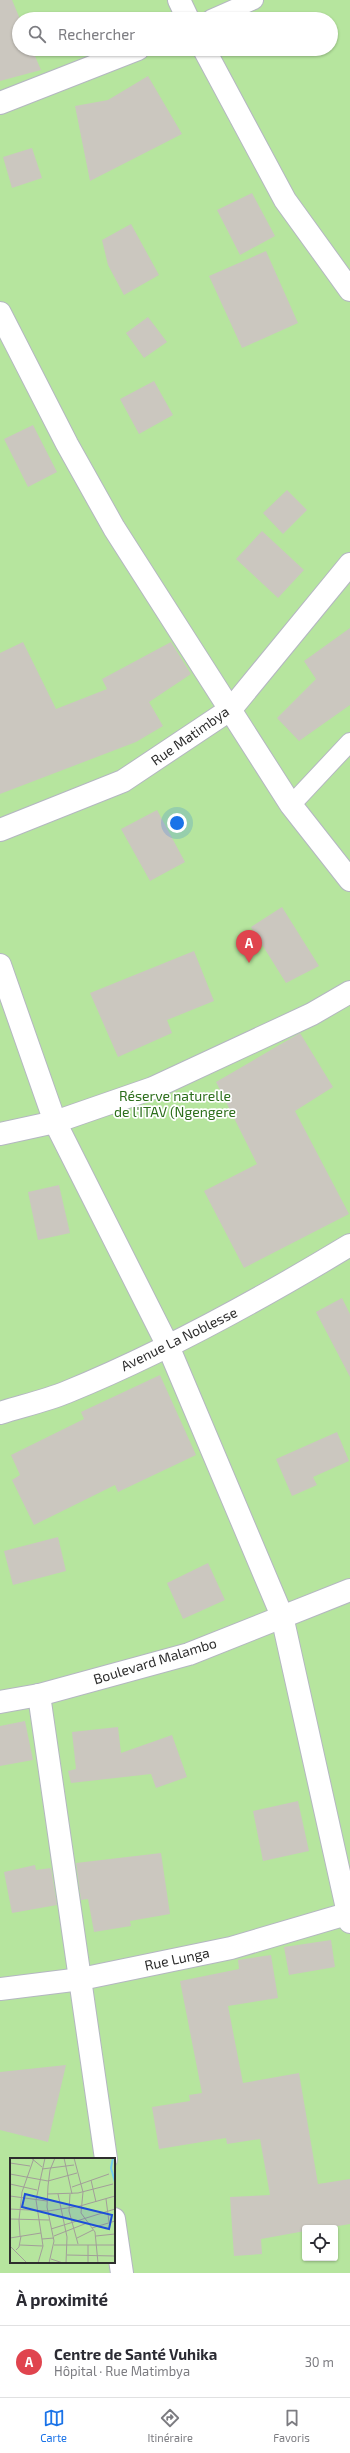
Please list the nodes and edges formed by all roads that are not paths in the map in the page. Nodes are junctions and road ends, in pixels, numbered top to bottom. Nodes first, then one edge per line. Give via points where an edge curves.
1 (179, 0) edge
2 (254, 0) edge
3 (185, 12) edge
4 (227, 12) edge
5 (120, 56) edge
6 (208, 56) edge
7 (0, 103) edge
8 (350, 290) edge
9 (0, 313) edge
10 (347, 576) edge
11 (231, 709) junction
12 (350, 742) edge
13 (291, 805) junction
14 (0, 830) edge
15 (350, 880) edge
16 (0, 965) edge
17 (350, 992) edge
18 (55, 1122) junction
19 (0, 1134) edge
20 (350, 1245) edge
21 (168, 1346) junction
22 (0, 1413) edge
23 (350, 1590) edge
24 (282, 1616) junction
25 (39, 1695) junction
26 (0, 1702) edge
27 (349, 1916) edge
28 (81, 1979) junction
29 (0, 1989) edge
30 (106, 2158) edge
31 (115, 2226) edge
32 (122, 2273) edge

1 - 3 street
2 - 4 lane
5 - 7 street
6 - 8 street via 285,200
9 - 11 street via 67,444 114,528
10 - 11 street, Rue Matimbya
11 - 13 street
11 - 14 street, Rue Matimbya via 124,781
12 - 13 lane
13 - 15 street
16 - 18 street
17 - 18 street via 312,1014 153,1088
18 - 19 street
18 - 21 street
20 - 21 street, Avenue La Noblesse via 274,1291
21 - 22 street, Avenue La Noblesse via 66,1393
21 - 24 street
23 - 24 street, Boulevard Malambo
24 - 25 street, Boulevard Malambo via 189,1654
24 - 27 street
25 - 26 street, Boulevard Malambo
25 - 28 street
27 - 28 street, Rue Lunga via 232,1948
28 - 29 street, Rue Lunga
28 - 30 street
31 - 32 street

